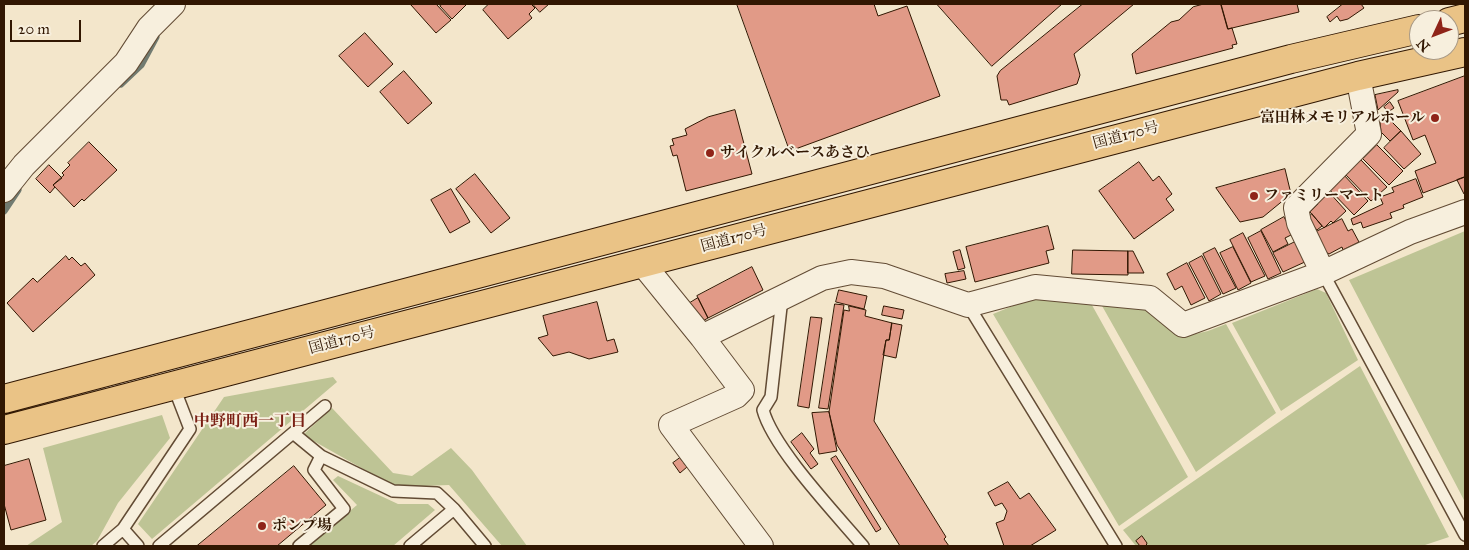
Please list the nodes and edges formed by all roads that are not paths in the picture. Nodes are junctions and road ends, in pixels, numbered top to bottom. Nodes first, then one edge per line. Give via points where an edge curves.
1 (173, 4) edge
2 (1409, 31) edge
3 (1465, 52) edge
4 (1358, 76) junction
5 (4, 190) edge
6 (1465, 212) edge
7 (642, 263) junction
8 (1323, 273) junction
9 (782, 298) junction
10 (968, 305) junction
11 (702, 337) junction
12 (173, 385) junction
13 (4, 399) edge
14 (325, 406) dead end
15 (4, 430) edge
16 (293, 432) junction
17 (321, 456) junction
18 (454, 509) junction
19 (123, 529) junction
20 (1465, 535) edge
21 (103, 546) edge
22 (138, 546) edge
23 (159, 546) edge
24 (299, 546) edge
25 (410, 546) edge
26 (485, 546) edge
27 (761, 546) edge
28 (863, 546) edge
29 (1116, 546) edge

1 - 5 street via 149,28 126,62 24,165
2 - 13 highway, 国道170号 via 1281,62
3 - 4 highway, 国道170号
4 - 7 highway, 国道170号
4 - 8 street via 1369,134 1296,208 1299,223
6 - 8 street via 1410,232
7 - 11 street
7 - 12 highway, 国道170号
8 - 10 street via 1183,325 1150,298 1073,290 1035,287
8 - 20 lane
9 - 10 street via 822,278 851,272 884,276
9 - 11 street
9 - 28 lane via 771,398 763,410 766,421 799,470
10 - 29 lane
11 - 27 street via 742,390 736,396 671,425
12 - 15 highway, 国道170号
12 - 19 lane via 190,429
14 - 16 lane
16 - 17 lane
16 - 23 lane
17 - 18 lane via 393,491 437,493
17 - 24 lane via 314,470 344,509
18 - 25 lane
18 - 26 lane
19 - 21 lane
19 - 22 lane

